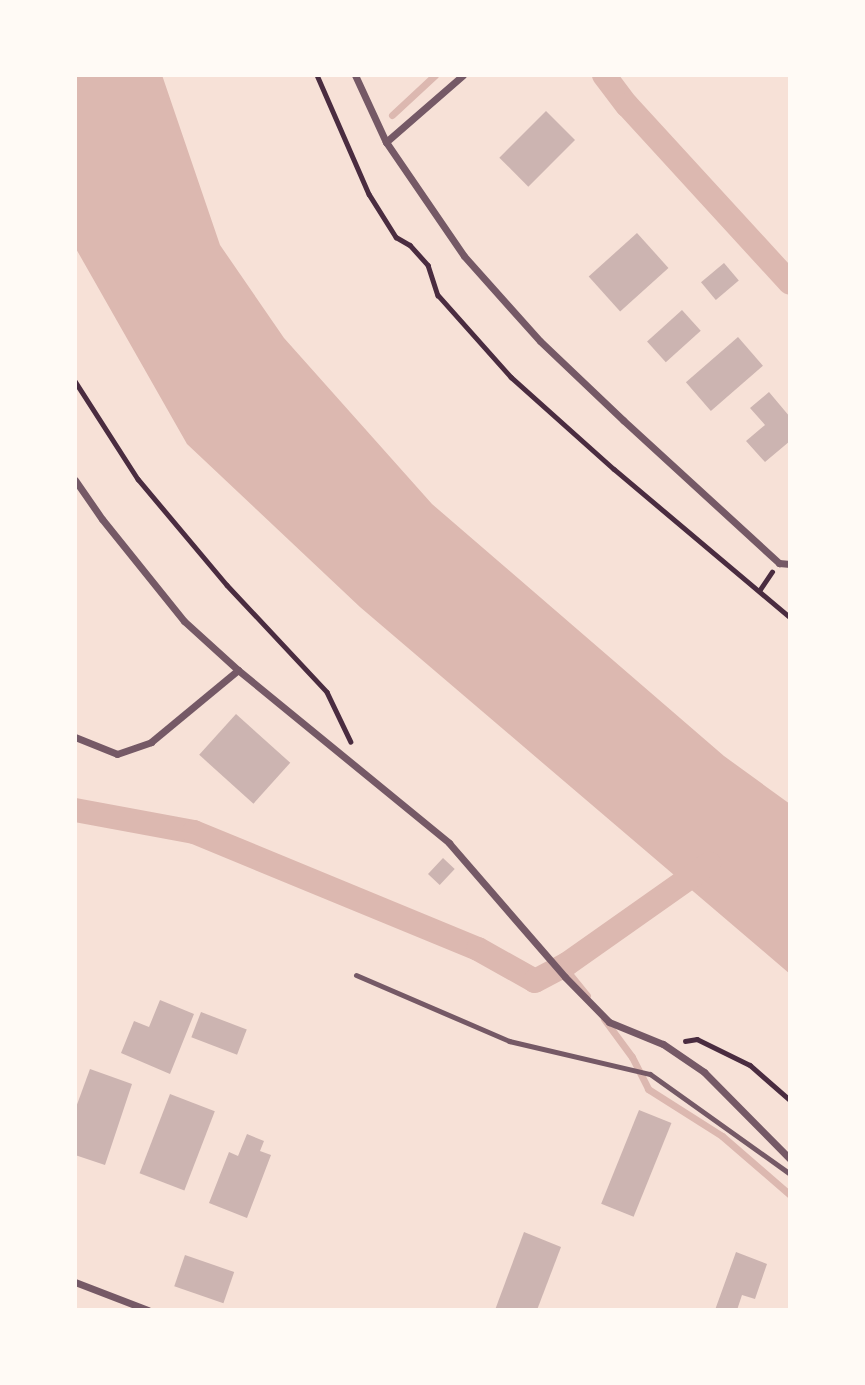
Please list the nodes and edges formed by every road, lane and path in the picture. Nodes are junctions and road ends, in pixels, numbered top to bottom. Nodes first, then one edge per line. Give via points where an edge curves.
1 (317, 75) edge
2 (355, 75) edge
3 (463, 75) edge
4 (386, 142) junction
5 (75, 380) edge
6 (75, 480) edge
7 (779, 563) junction
8 (790, 564) edge
9 (759, 591) junction
10 (790, 617) edge
11 (238, 670) junction
12 (75, 737) edge
13 (366, 774) junction
14 (355, 975) dead end
15 (663, 1044) junction
16 (790, 1100) edge
17 (790, 1159) edge
18 (790, 1174) edge
19 (75, 1283) edge
20 (148, 1310) edge

1 - 9 path via 369,194 396,237 428,265 438,295 511,377
2 - 4 street
3 - 4 street
4 - 7 street via 464,256 540,341
5 - 13 path via 138,478 227,585 327,692
6 - 11 street via 184,621
7 - 8 street
7 - 9 path
9 - 10 path
11 - 12 street via 151,742 117,754
11 - 13 street
13 - 15 street via 449,843 609,1022
14 - 18 lane via 509,1041 650,1074
15 - 16 path via 697,1039 750,1065
15 - 17 street via 704,1072
19 - 20 street

